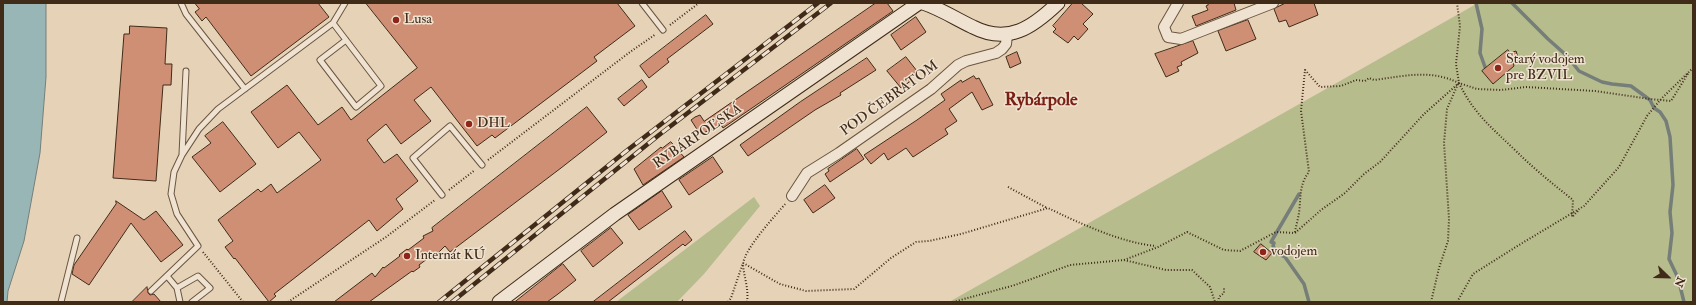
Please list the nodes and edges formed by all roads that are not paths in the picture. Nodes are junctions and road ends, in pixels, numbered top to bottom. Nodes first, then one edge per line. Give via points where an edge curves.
1 (181, 3) edge
2 (344, 3) edge
3 (642, 3) edge
4 (919, 3) edge
5 (923, 3) edge
6 (1058, 3) edge
7 (1178, 3) edge
8 (1273, 3) edge
9 (333, 23) junction
10 (663, 30) road end
11 (1007, 35) junction
12 (346, 40) junction
13 (186, 71) dead end
14 (245, 89) junction
15 (182, 155) junction
16 (482, 165) road end
17 (442, 195) road end
18 (792, 196) road end
19 (77, 238) dead end
20 (167, 276) junction
21 (177, 288) junction
22 (151, 291) dead end
23 (61, 302) edge
24 (180, 302) edge
25 (192, 302) edge
26 (499, 302) edge

1 - 14 lane via 186,14
2 - 9 lane
3 - 10 lane
4 - 26 street, RYBÁRPOĽSKÁ via 615,214
5 - 11 street via 947,12 980,30
6 - 11 street via 1032,24
7 - 8 street via 1164,27 1168,37 1181,39
9 - 12 lane
9 - 14 lane
11 - 18 street, POD ČEBRATOM via 1006,44 1002,49 958,66 931,89 807,173
12 - 12 lane via 381,86 356,107 320,60
13 - 15 lane
14 - 15 lane via 218,109 199,129
15 - 20 lane via 174,172 170,194 177,214 198,246
16 - 17 lane via 450,126 413,158
19 - 23 lane
20 - 21 lane
20 - 22 lane
21 - 24 lane
21 - 25 lane via 198,276 210,288

